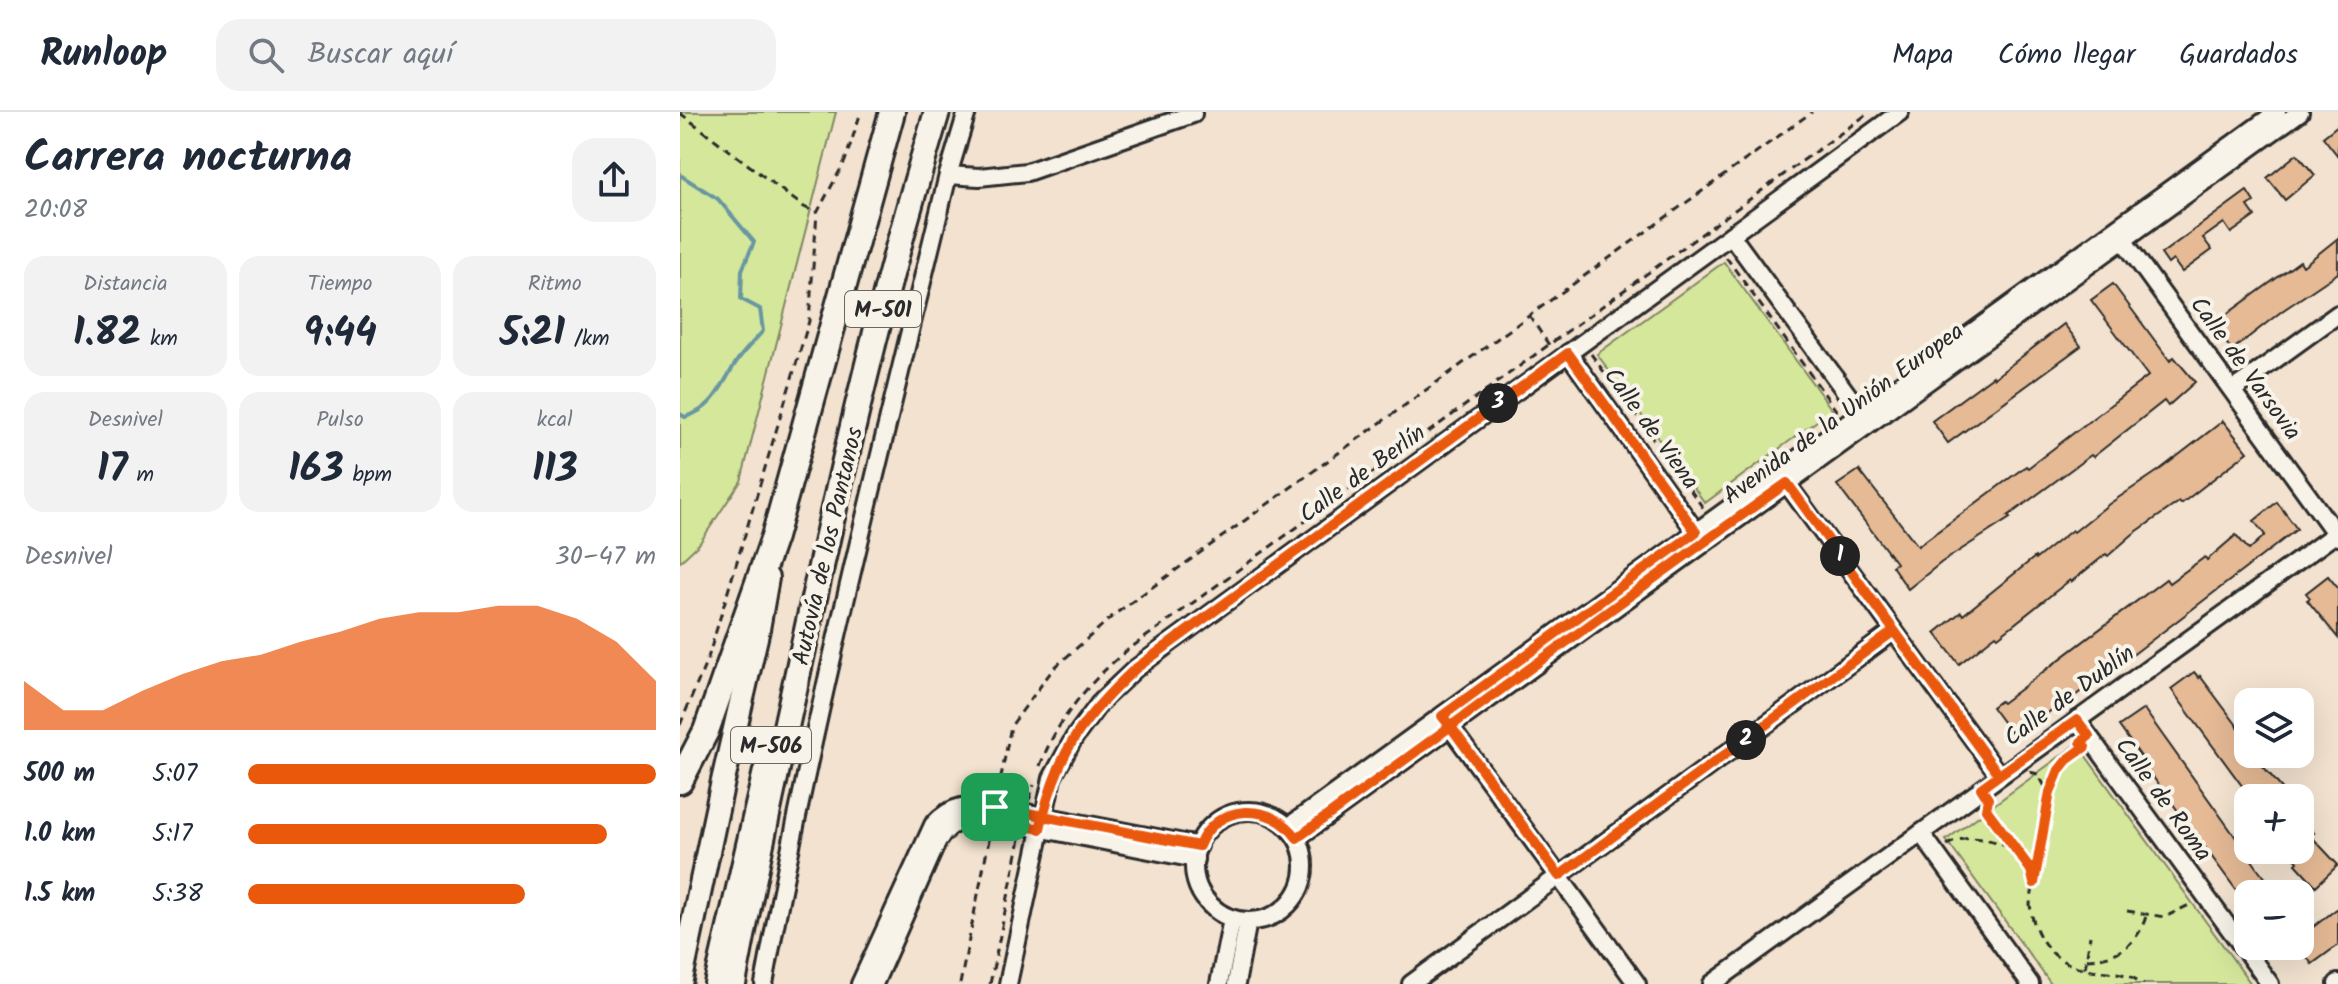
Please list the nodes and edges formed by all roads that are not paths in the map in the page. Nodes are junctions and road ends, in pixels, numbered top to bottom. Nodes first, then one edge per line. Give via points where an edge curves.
1 (892, 112) edge
2 (937, 112) edge
3 (967, 112) edge
4 (1900, 112) edge
5 (2277, 112) edge
6 (2300, 112) edge
7 (1193, 114) dead end
8 (948, 175) junction
9 (2119, 234) junction
10 (1724, 240) junction
11 (2338, 314) edge
12 (1568, 353) junction
13 (2233, 390) junction
14 (1861, 413) junction
15 (1783, 478) junction
16 (834, 508) junction
17 (1696, 532) junction
18 (2337, 534) edge
19 (774, 537) junction
20 (1894, 631) junction
21 (2077, 720) junction
22 (1446, 722) junction
23 (1999, 775) junction
24 (680, 781) edge
25 (994, 813) junction
26 (1041, 822) junction
27 (1293, 833) junction
28 (1921, 833) junction
29 (1197, 853) junction
30 (1559, 876) junction
31 (782, 888) junction
32 (1240, 920) junction
33 (680, 984) edge
34 (716, 984) edge
35 (733, 984) edge
36 (764, 984) edge
37 (775, 984) edge
38 (860, 984) edge
39 (874, 984) edge
40 (1008, 984) edge
41 (1219, 984) edge
42 (1236, 984) edge
43 (1411, 984) edge
44 (1637, 984) edge
45 (1712, 984) edge
46 (2030, 984) edge
47 (2270, 984) edge

1 - 19 highway, Autovía de los Pantanos / M-501
2 - 16 highway, Autovía de los Pantanos / M-501
3 - 8 street
4 - 10 street, Calle de Berlín
5 - 9 street, Avenida de la Unión Europea
6 - 9 street, Avenida de la Unión Europea
7 - 8 street via 1027,172
8 - 31 street
9 - 13 street, Calle de Varsovia
9 - 14 street, Avenida de la Unión Europea
9 - 15 street, Avenida de la Unión Europea
10 - 12 street, Calle de Berlín via 1578,335
10 - 14 street
11 - 13 street
12 - 17 street, Calle de Viena
12 - 26 street, Calle de Berlín via 1135,669 1102,700 1074,738 1052,778
13 - 18 street, Calle de Varsovia
14 - 15 street, Avenida de la Unión Europea
15 - 17 street, Avenida de la Unión Europea
15 - 20 street
15 - 22 street, Avenida de la Unión Europea
16 - 34 main road, M-506 via 799,622
16 - 35 highway, Autovía de los Pantanos / M-501
17 - 22 street, Avenida de la Unión Europea
18 - 21 street, Calle de Dublín
19 - 24 highway, Autovía de los Pantanos / M-501 via 706,731
19 - 33 main road, M-506
20 - 23 street
20 - 30 street
21 - 23 street, Calle de Dublín
21 - 47 street, Calle de Roma
22 - 27 street, Avenida de la Unión Europea
22 - 30 street
23 - 28 street, Calle de Dublín
25 - 26 street
25 - 38 street via 960,805 933,825
25 - 39 street via 962,818 944,832
26 - 29 street
26 - 40 street, Calle de Berlín
27 - 29 street via 1267,813 1231,814 1202,837
27 - 32 street via 1303,853 1300,889 1275,915
28 - 45 street, Calle de Dublín
28 - 46 street via 1939,844
29 - 32 street via 1194,872 1199,889 1209,904
30 - 43 street
30 - 44 street
31 - 36 street
31 - 37 street
32 - 41 street
32 - 42 street

